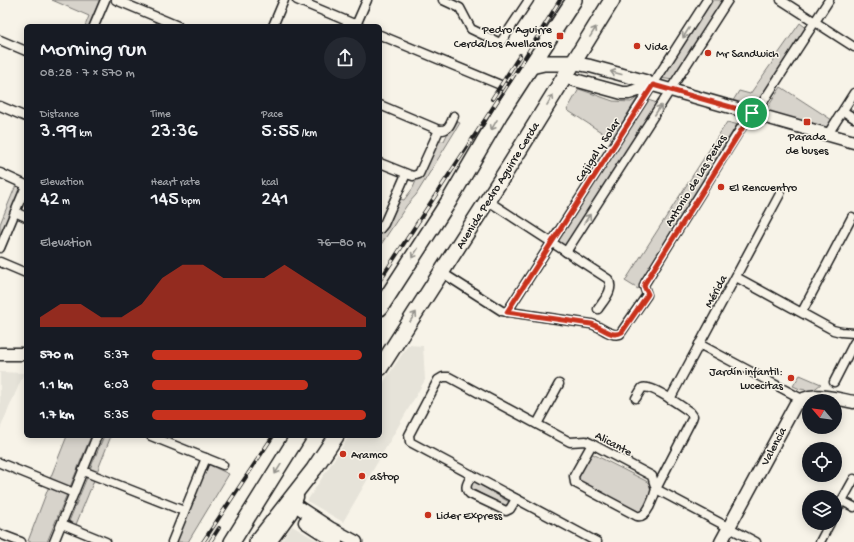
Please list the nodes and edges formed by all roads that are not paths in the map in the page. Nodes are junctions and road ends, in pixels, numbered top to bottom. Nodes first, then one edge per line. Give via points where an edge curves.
1 (105, 0) edge
2 (116, 0) edge
3 (284, 0) edge
4 (296, 0) edge
5 (367, 0) edge
6 (444, 0) edge
7 (528, 0) edge
8 (574, 0) edge
9 (612, 0) edge
10 (707, 0) edge
11 (728, 0) edge
12 (781, 0) edge
13 (829, 0) edge
14 (815, 22) junction
15 (95, 24) edge
16 (173, 24) edge
17 (274, 24) edge
18 (352, 24) edge
19 (358, 24) edge
20 (382, 36) edge
21 (0, 40) edge
22 (854, 47) edge
23 (24, 50) edge
24 (573, 63) junction
25 (531, 66) junction
26 (564, 77) junction
27 (653, 85) junction
28 (670, 90) junction
29 (515, 92) junction
30 (854, 93) edge
31 (0, 106) edge
32 (382, 106) edge
33 (843, 111) junction
34 (752, 113) junction
35 (454, 116) dead end
36 (24, 117) edge
37 (854, 118) edge
38 (439, 130) junction
39 (828, 134) junction
40 (854, 142) edge
41 (382, 164) edge
42 (0, 174) edge
43 (406, 174) junction
44 (24, 184) edge
45 (24, 190) edge
46 (780, 194) dead end
47 (488, 201) junction
48 (15, 212) junction
49 (24, 216) edge
50 (852, 217) dead end
51 (382, 226) edge
52 (551, 242) junction
53 (1, 243) edge
54 (566, 252) junction
55 (0, 262) edge
56 (24, 272) edge
57 (441, 272) junction
58 (736, 277) junction
59 (382, 305) edge
60 (598, 309) dead end
61 (507, 312) junction
62 (802, 312) junction
63 (854, 333) edge
64 (854, 343) edge
65 (699, 344) junction
66 (386, 353) edge
67 (0, 354) edge
68 (24, 354) edge
69 (382, 363) edge
70 (834, 382) dead end
71 (559, 384) dead end
72 (636, 398) dead end
73 (670, 399) junction
74 (802, 399) joint
75 (842, 400) edge
76 (854, 402) edge
77 (537, 424) junction
78 (96, 438) edge
79 (156, 438) edge
80 (297, 438) edge
81 (327, 438) edge
82 (335, 438) edge
83 (592, 444) junction
84 (206, 458) junction
85 (0, 462) edge
86 (223, 465) dead end
87 (83, 471) junction
88 (472, 476) junction
89 (854, 479) edge
90 (656, 488) junction
91 (298, 490) junction
92 (74, 493) junction
93 (516, 499) junction
94 (842, 501) joint
95 (854, 507) edge
96 (293, 509) junction
97 (184, 512) junction
98 (62, 524) junction
99 (729, 528) junction
100 (826, 530) edge
101 (0, 534) edge
102 (21, 542) edge
103 (54, 542) edge
104 (106, 542) edge
105 (172, 542) edge
106 (232, 542) edge
107 (257, 542) edge
108 (270, 542) edge
109 (336, 542) edge
110 (356, 542) edge
111 (597, 542) edge
112 (722, 542) edge
113 (756, 542) edge
114 (820, 542) edge

1 - 15 street
2 - 16 street
3 - 17 street
4 - 18 street
5 - 19 street
6 - 7 street via 460,8 471,29 498,42 501,42
8 - 25 highway
24 -> 9 highway, Avenida Pedro Aguirre Cerda
10 -> 27 street, Cajigal y Solar
11 - 28 street
12 - 14 street
13 - 14 street, Antonio de Las Peñas
14 - 22 street
14 - 34 street, Antonio de Las Peñas via 761,105
20 - 29 street
21 - 23 street
24 - 25 highway
24 - 26 highway, Avenida Pedro Aguirre Cerda
27 -> 24 street
25 - 29 highway
26 - 27 street via 622,93
47 -> 26 highway, Avenida Pedro Aguirre Cerda
27 - 28 street
27 - 52 street, Cajigal y Solar
28 - 34 street
54 -> 28 street
29 -> 59 highway
30 - 33 street
31 - 36 street
32 - 38 street
33 - 37 street
33 - 39 street
34 - 39 street
34 - 61 street, Antonio de Las Peñas via 645,283 648,294 622,332 617,335 611,334 591,324
35 - 38 street via 448,129
38 - 43 street via 421,171 416,176
39 - 40 street
41 - 43 street
42 - 44 street
43 - 51 street
45 - 48 street
46 - 58 street, Mérida
47 - 52 street
47 - 57 highway, Avenida Pedro Aguirre Cerda
48 - 49 street
48 - 53 street
50 - 62 street
52 - 54 street
52 - 61 street, Cajigal y Solar
54 - 60 street via 610,281 610,290
55 - 56 street
57 - 61 street
66 -> 57 highway, Avenida Pedro Aguirre Cerda
58 - 62 street
58 - 65 street, Mérida
62 - 63 street via 837,331
64 - 70 street
65 - 73 street, Mérida
65 - 74 street
66 - 69 highway, Avenida Pedro Aguirre Cerda
67 - 68 street
71 - 77 street
72 - 73 street via 642,388 646,387
73 - 90 street via 693,416
74 - 99 street, Valencia via 793,408
75 - 76 street
77 - 83 street, Alicante via 570,442 586,441
77 - 88 street, Alicante via 449,377 438,380 409,435 410,442
78 - 87 street
79 - 84 street
80 -> 106 highway
81 - 91 highway
82 - 91 highway
83 - 90 street, Alicante via 652,476
83 - 90 street via 574,476 575,483 638,517 645,514
84 - 86 street
84 - 97 street
85 - 92 street
87 - 92 street
87 - 97 street
88 - 93 street
88 - 93 street via 466,487 469,493 506,511
89 - 94 street
90 - 99 street, Alicante
91 - 96 street
91 - 107 highway
92 - 98 street
93 - 111 street
94 - 95 street
96 - 108 street
96 - 109 street
96 - 110 street
97 - 105 street
98 - 103 street
98 - 104 street
99 - 112 street, Valencia
99 - 113 street, Alicante
100 - 114 street
101 - 102 street

